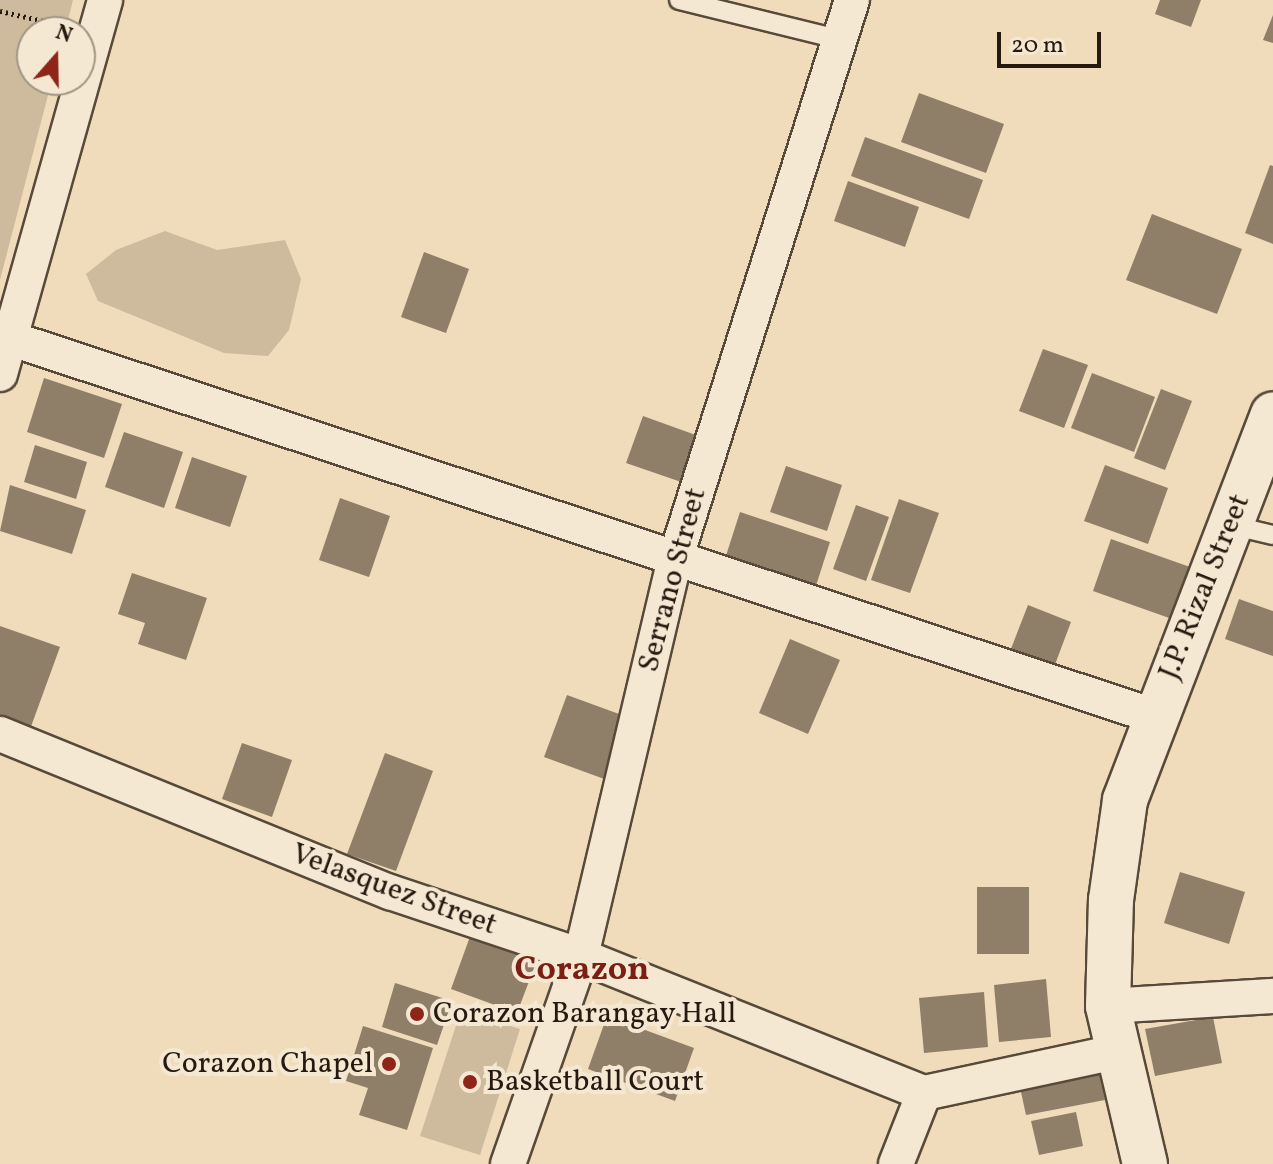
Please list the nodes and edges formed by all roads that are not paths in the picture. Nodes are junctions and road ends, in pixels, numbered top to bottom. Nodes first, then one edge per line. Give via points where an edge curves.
1 (105, 0) edge
2 (679, 0) edge
3 (852, 0) edge
4 (838, 39) junction
5 (9, 338) junction
6 (0, 374) edge
7 (1273, 414) edge
8 (1231, 525) junction
9 (1273, 535) edge
10 (674, 563) junction
11 (1154, 716) junction
12 (0, 734) edge
13 (581, 956) junction
14 (1273, 996) edge
15 (1108, 1006) junction
16 (1120, 1051) junction
17 (924, 1093) junction
18 (508, 1164) edge
19 (896, 1164) edge
20 (1145, 1164) edge

1 - 5 street
2 - 4 lane
3 - 4 street, Serrano Street
4 - 10 street, Serrano Street
5 - 6 street
5 - 10 street
7 - 8 street, J.P. Rizal Street
8 - 9 lane
8 - 11 street, J.P. Rizal Street
10 - 11 street
10 - 13 street, Serrano Street
11 - 15 street, J.P. Rizal Street via 1125,800 1111,900
12 - 13 street, Velasquez Street via 390,892
13 - 17 street, Velasquez Street
13 - 18 street, Serrano Street
14 - 15 street
15 - 16 street, J.P. Rizal Street
16 - 17 street
16 - 20 street, J.P. Rizal Street
17 - 19 street

